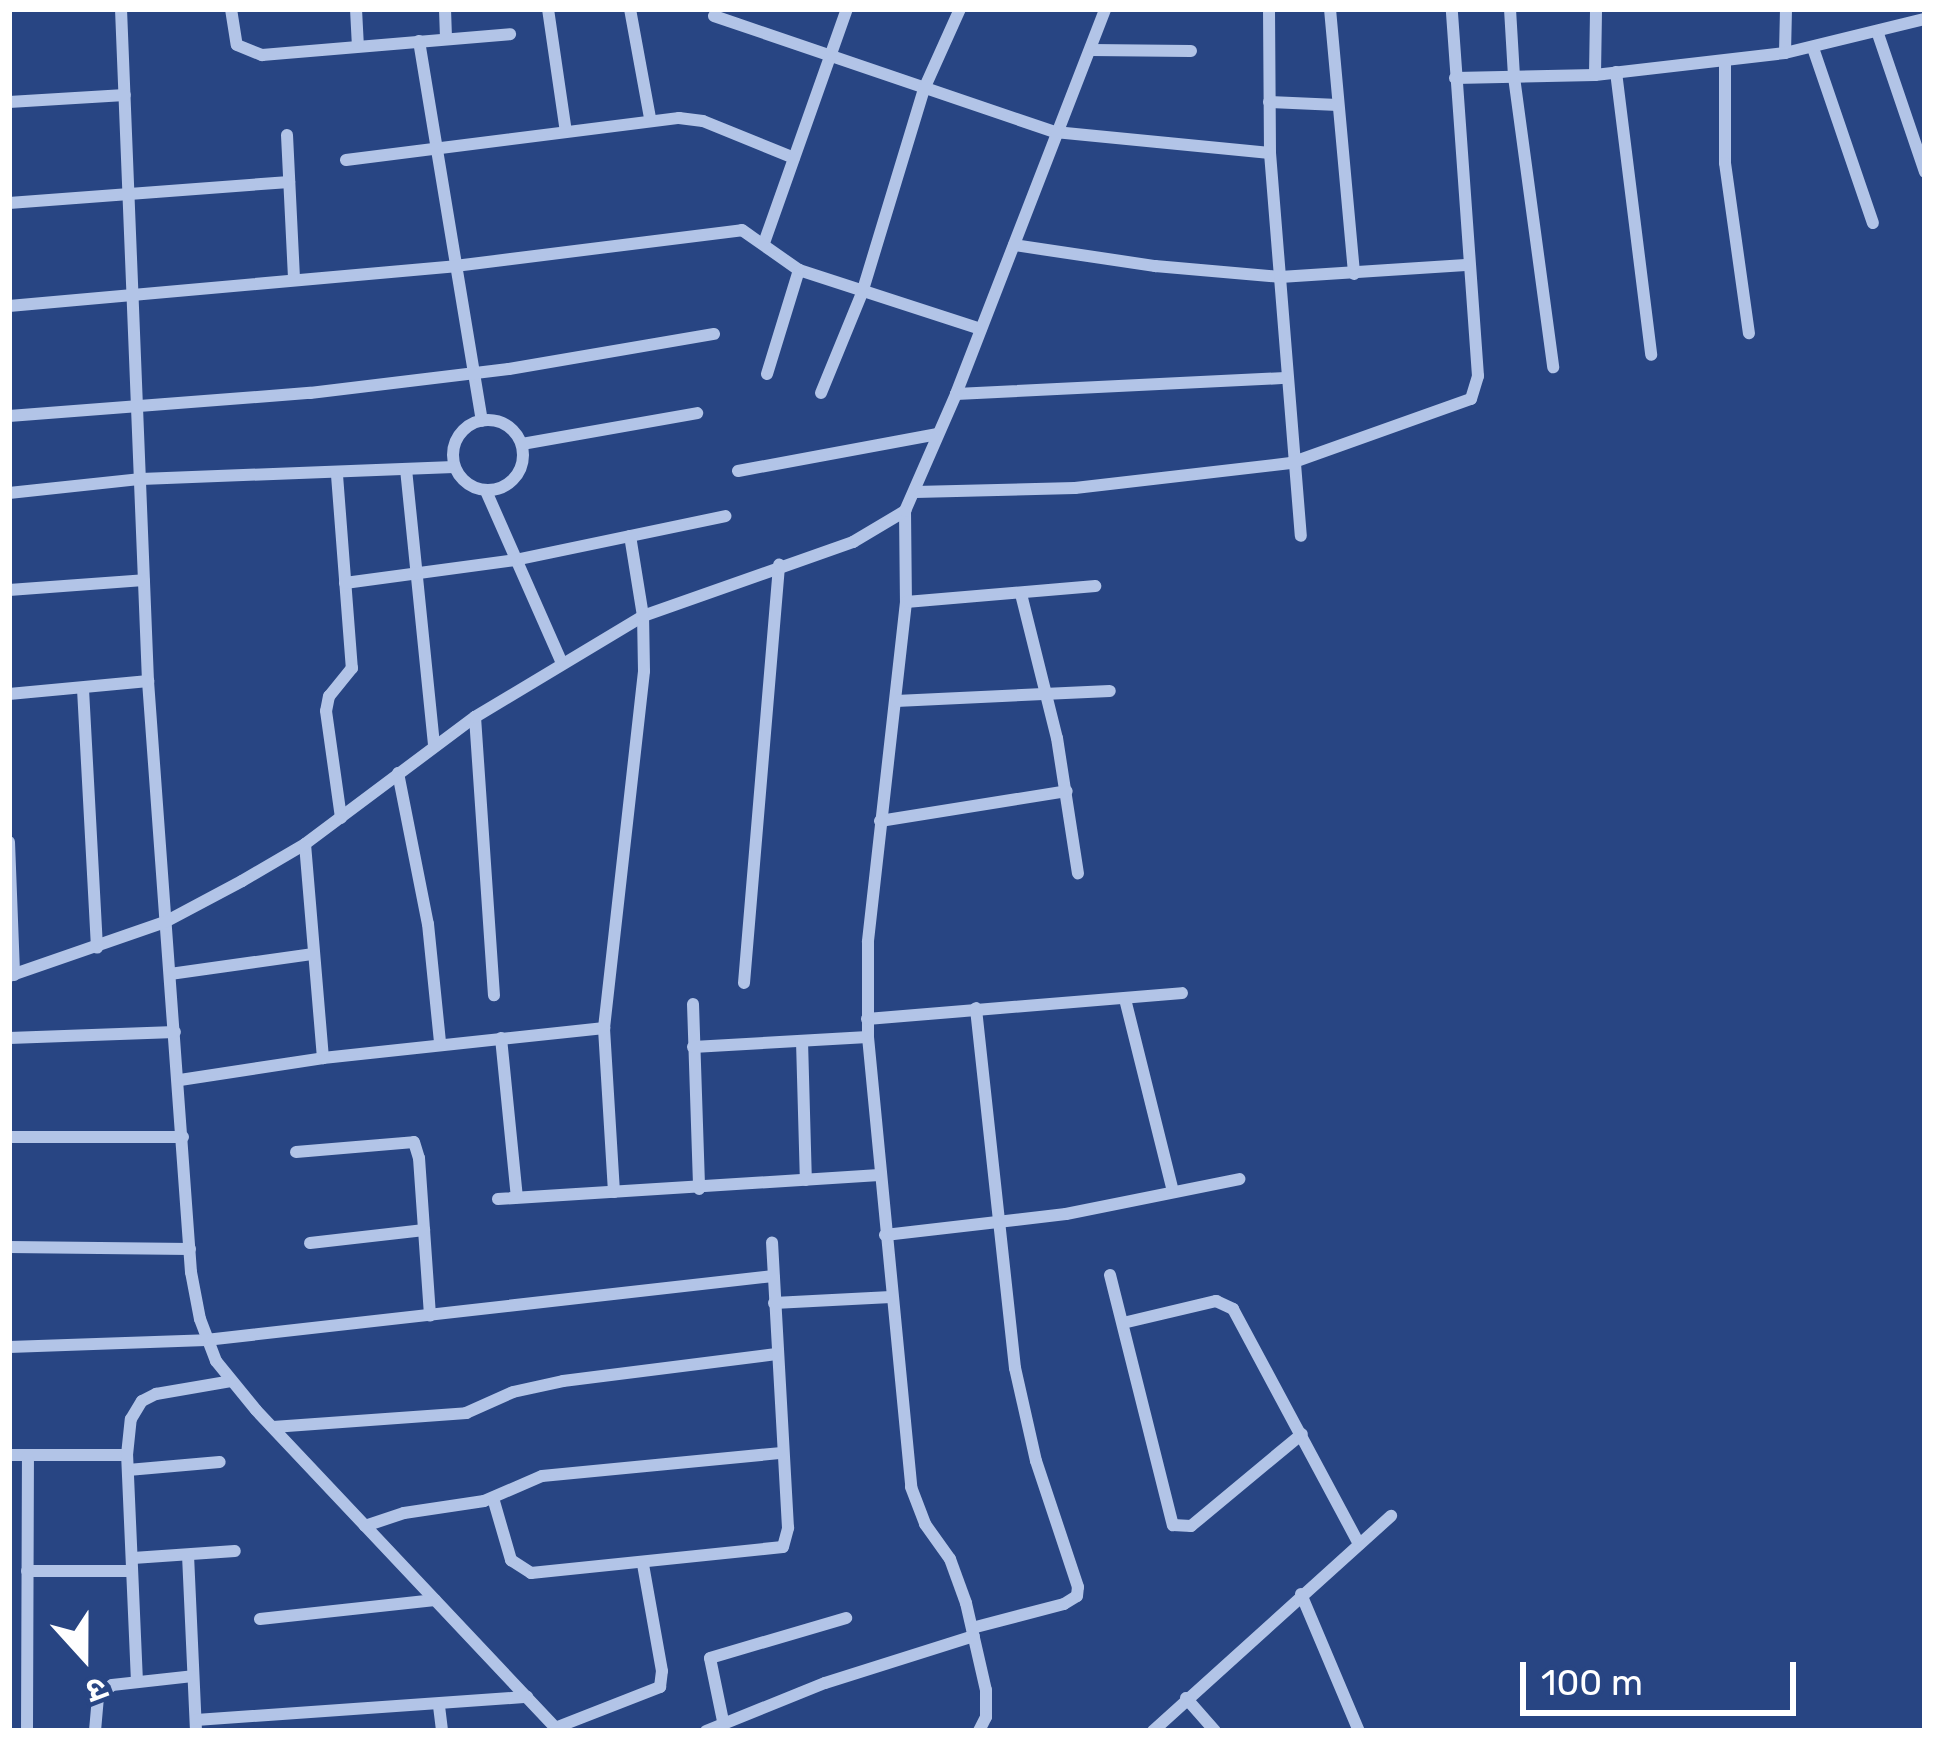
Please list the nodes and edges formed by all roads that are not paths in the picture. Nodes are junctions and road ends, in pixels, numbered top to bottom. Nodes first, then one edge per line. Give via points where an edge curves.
1 (122, 9) edge
2 (231, 9) edge
3 (356, 9) edge
4 (445, 9) edge
5 (548, 9) edge
6 (630, 9) edge
7 (847, 9) edge
8 (960, 9) edge
9 (1105, 9) edge
10 (1269, 9) edge
11 (1330, 9) edge
12 (1451, 9) edge
13 (1510, 9) edge
14 (1596, 9) edge
15 (1786, 9) edge
16 (714, 16) dead end
17 (1925, 19) edge
18 (1877, 31) junction
19 (510, 34) dead end
20 (446, 38) junction
21 (419, 41) junction
22 (358, 45) junction
23 (1814, 48) junction
24 (1091, 50) junction
25 (1191, 51) dead end
26 (1785, 53) junction
27 (830, 56) junction
28 (1725, 61) junction
29 (1616, 72) junction
30 (1595, 75) junction
31 (1514, 76) junction
32 (1455, 79) junction
33 (925, 89) junction
34 (125, 95) junction
35 (9, 102) edge
36 (1270, 102) junction
37 (1338, 105) junction
38 (650, 118) junction
39 (566, 132) junction
40 (1055, 132) junction
41 (286, 135) dead end
42 (437, 152) junction
43 (1270, 153) junction
44 (794, 158) junction
45 (346, 160) dead end
46 (1925, 172) edge
47 (289, 182) junction
48 (129, 194) junction
49 (9, 202) edge
50 (1874, 223) dead end
51 (764, 243) junction
52 (1014, 244) junction
53 (1466, 265) junction
54 (455, 266) junction
55 (799, 270) junction
56 (1354, 274) junction
57 (1280, 277) junction
58 (294, 280) junction
59 (862, 293) junction
60 (132, 295) junction
61 (9, 307) edge
62 (981, 329) junction
63 (1749, 333) dead end
64 (714, 334) dead end
65 (1651, 355) dead end
66 (1553, 367) dead end
67 (472, 373) junction
68 (767, 374) dead end
69 (1286, 378) junction
70 (820, 393) dead end
71 (956, 394) junction
72 (137, 405) junction
73 (697, 413) dead end
74 (9, 416) edge
75 (482, 421) junction
76 (938, 434) junction
77 (522, 444) junction
78 (1291, 463) junction
79 (454, 467) junction
80 (406, 469) junction
81 (738, 471) dead end
82 (337, 475) junction
83 (141, 479) junction
84 (486, 491) junction
85 (915, 492) junction
86 (9, 493) edge
87 (905, 511) junction
88 (725, 516) dead end
89 (630, 536) junction
90 (1301, 536) dead end
91 (514, 560) junction
92 (779, 564) junction
93 (414, 573) junction
94 (144, 580) junction
95 (345, 583) junction
96 (1095, 586) dead end
97 (9, 590) edge
98 (1021, 594) junction
99 (906, 602) junction
100 (643, 616) junction
101 (561, 661) junction
102 (148, 681) junction
103 (83, 689) junction
104 (1110, 691) dead end
105 (1043, 692) junction
106 (9, 694) edge
107 (896, 701) junction
108 (475, 717) junction
109 (434, 746) junction
110 (398, 773) junction
111 (1067, 791) junction
112 (341, 818) junction
113 (880, 821) junction
114 (9, 842) edge
115 (305, 844) junction
116 (1078, 873) dead end
117 (165, 922) junction
118 (97, 948) junction
119 (312, 954) junction
120 (170, 974) junction
121 (12, 975) edge
122 (744, 983) dead end
123 (1182, 993) dead end
124 (494, 995) dead end
125 (1125, 999) junction
126 (693, 1004) dead end
127 (976, 1008) junction
128 (867, 1019) junction
129 (604, 1028) junction
130 (175, 1032) junction
131 (868, 1037) junction
132 (9, 1038) edge
133 (501, 1038) junction
134 (802, 1041) junction
135 (440, 1043) junction
136 (693, 1047) junction
137 (323, 1058) junction
138 (180, 1080) junction
139 (9, 1137) edge
140 (183, 1137) junction
141 (296, 1152) dead end
142 (879, 1175) junction
143 (1240, 1179) dead end
144 (806, 1180) junction
145 (699, 1189) junction
146 (614, 1192) junction
147 (1173, 1192) junction
148 (517, 1197) junction
149 (498, 1199) dead end
150 (997, 1225) junction
151 (424, 1230) junction
152 (885, 1235) junction
153 (772, 1242) dead end
154 (310, 1243) dead end
155 (9, 1246) edge
156 (190, 1249) junction
157 (1110, 1275) dead end
158 (772, 1276) junction
159 (891, 1297) junction
160 (774, 1303) junction
161 (430, 1316) junction
162 (1123, 1323) junction
163 (206, 1340) junction
164 (9, 1347) edge
165 (776, 1354) junction
166 (231, 1381) junction
167 (273, 1427) junction
168 (1302, 1434) junction
169 (782, 1453) junction
170 (127, 1455) junction
171 (9, 1456) edge
172 (28, 1456) junction
173 (220, 1462) dead end
174 (128, 1470) junction
175 (493, 1498) junction
176 (1391, 1516) dead end
177 (365, 1526) junction
178 (1359, 1544) junction
179 (235, 1551) dead end
180 (9, 1555) edge
181 (28, 1555) junction
182 (188, 1555) junction
183 (132, 1564) junction
184 (643, 1564) junction
185 (27, 1571) junction
186 (1301, 1594) junction
187 (435, 1600) junction
188 (846, 1618) dead end
189 (260, 1619) dead end
190 (973, 1632) junction
191 (26, 1639) junction
192 (9, 1640) edge
193 (193, 1676) junction
194 (136, 1682) junction
195 (527, 1697) junction
196 (1186, 1698) junction
197 (440, 1706) junction
198 (314, 1712) junction
199 (723, 1721) junction
200 (196, 1725) edge
201 (556, 1730) edge
202 (27, 1731) edge
203 (95, 1731) edge
204 (315, 1731) edge
205 (442, 1731) edge
206 (706, 1731) edge
207 (979, 1731) edge
208 (1153, 1731) edge
209 (1215, 1731) edge
210 (1359, 1731) edge

1 - 34 street
2 - 22 street via 237,45 248,53
3 - 22 street
4 - 20 street
5 - 39 street
6 - 38 street
7 - 27 street
8 - 33 street
9 - 24 street
10 - 36 street
11 - 37 street
12 - 32 street
13 - 31 street
14 - 30 street
15 - 26 street
16 - 27 street
17 - 18 street
18 - 23 street
18 - 46 street
19 - 20 street
20 - 21 street
21 - 22 street
21 - 42 street
23 - 26 street
23 - 50 street
24 - 25 street
24 - 40 street
26 - 28 street
27 - 33 street
27 - 44 street
28 - 29 street
28 - 63 street via 1725,163
29 - 30 street
29 - 65 street
30 - 31 street
31 - 32 street
31 - 66 street
32 - 53 street
33 - 40 street
33 - 59 street
34 - 35 street
34 - 48 street
36 - 37 street
36 - 43 street
37 - 56 street
38 - 39 street
38 - 44 street via 703,121
39 - 42 street
40 - 43 street
40 - 52 street
41 - 47 street
42 - 45 street
42 - 54 street
43 - 57 street
44 - 51 street
47 - 48 street
47 - 58 street
48 - 49 street
48 - 60 street
51 - 54 street via 728,230
51 - 55 street
52 - 57 street
52 - 62 street
53 - 56 street
53 - 78 street via 1478,376 1472,399
54 - 58 street
54 - 67 street
55 - 59 street
55 - 68 street
56 - 57 street
57 - 69 street
58 - 60 street
59 - 62 street
59 - 70 street
60 - 61 street
60 - 72 street
62 - 71 street
64 - 67 street
67 - 72 street
67 - 75 street
69 - 71 street
69 - 78 street
71 - 76 street
72 - 74 street
72 - 83 street
73 - 77 street
75 - 77 street via 504,424
75 - 79 street via 456,440
76 - 81 street
76 - 85 street
77 - 84 street via 520,471
78 - 85 street via 1075,488
78 - 90 street
79 - 80 street
79 - 84 street
80 - 82 street
80 - 93 street
82 - 83 street
82 - 95 street
83 - 86 street
83 - 94 street
84 - 91 street
85 - 87 street
87 - 92 street via 853,542
87 - 99 street
88 - 89 street
89 - 91 street
89 - 100 street
91 - 93 street
91 - 101 street
92 - 100 street
92 - 122 street
93 - 95 street
93 - 109 street
94 - 97 street
94 - 102 street
95 - 112 street via 352,668 326,711
96 - 98 street
98 - 99 street
98 - 105 street
99 - 107 street
100 - 101 street
100 - 129 street
101 - 108 street
102 - 103 street
102 - 117 street
103 - 106 street
103 - 118 street
104 - 105 street
105 - 107 street
105 - 111 street
107 - 113 street
108 - 109 street
108 - 124 street
109 - 110 street
110 - 112 street
110 - 135 street via 428,924
111 - 113 street
111 - 116 street
112 - 115 street
113 - 128 street
114 - 121 street
115 - 117 street
115 - 119 street
117 - 118 street
117 - 120 street
118 - 121 street
119 - 120 street
119 - 137 street
120 - 130 street
123 - 125 street
125 - 127 street
125 - 147 street
126 - 136 street
127 - 128 street
127 - 150 street
128 - 131 street
129 - 133 street
129 - 146 street
130 - 132 street
130 - 138 street
131 - 134 street
131 - 142 street
133 - 135 street
133 - 148 street
134 - 136 street
134 - 144 street
135 - 137 street
136 - 145 street
137 - 138 street
138 - 140 street
139 - 140 street
140 - 156 street
141 - 151 street via 413,1142
142 - 144 street
142 - 152 street
143 - 147 street
144 - 145 street
145 - 146 street
146 - 148 street
147 - 150 street
148 - 149 street
150 - 152 street
150 - 190 street via 1028,1431 1078,1587 1064,1604
151 - 154 street
151 - 161 street
152 - 159 street
153 - 158 street
155 - 156 street
156 - 163 street
157 - 162 street
158 - 160 street
158 - 161 street
159 - 160 street
159 - 190 street via 916,1505 950,1559
160 - 165 street
161 - 163 street
162 - 168 street via 1226,1303
162 - 168 street via 1178,1529
163 - 164 street
163 - 166 street
165 - 167 street via 550,1383 466,1413
165 - 169 street
166 - 167 street
166 - 170 street via 142,1401
167 - 177 street
168 - 178 street
169 - 175 street via 542,1475
169 - 184 street via 782,1547
170 - 172 street
170 - 174 street
171 - 172 street
172 - 181 street
173 - 174 street
174 - 183 street
175 - 177 street
175 - 184 street via 521,1571
176 - 178 street
177 - 187 street
178 - 186 street
179 - 182 street
180 - 181 street
181 - 185 street
182 - 183 street
182 - 193 street
183 - 185 street
183 - 194 street
184 - 201 street via 660,1687
185 - 191 street
186 - 196 street
186 - 210 street
187 - 189 street
187 - 195 street
188 - 199 street via 710,1658
190 - 199 street
190 - 207 street via 987,1704
191 - 192 street
191 - 202 street
193 - 194 street
193 - 200 street
194 - 203 street via 104,1690
195 - 197 street
195 - 201 street
196 - 208 street
196 - 209 street
197 - 198 street
197 - 205 street
198 - 200 street
198 - 204 street
199 - 206 street

